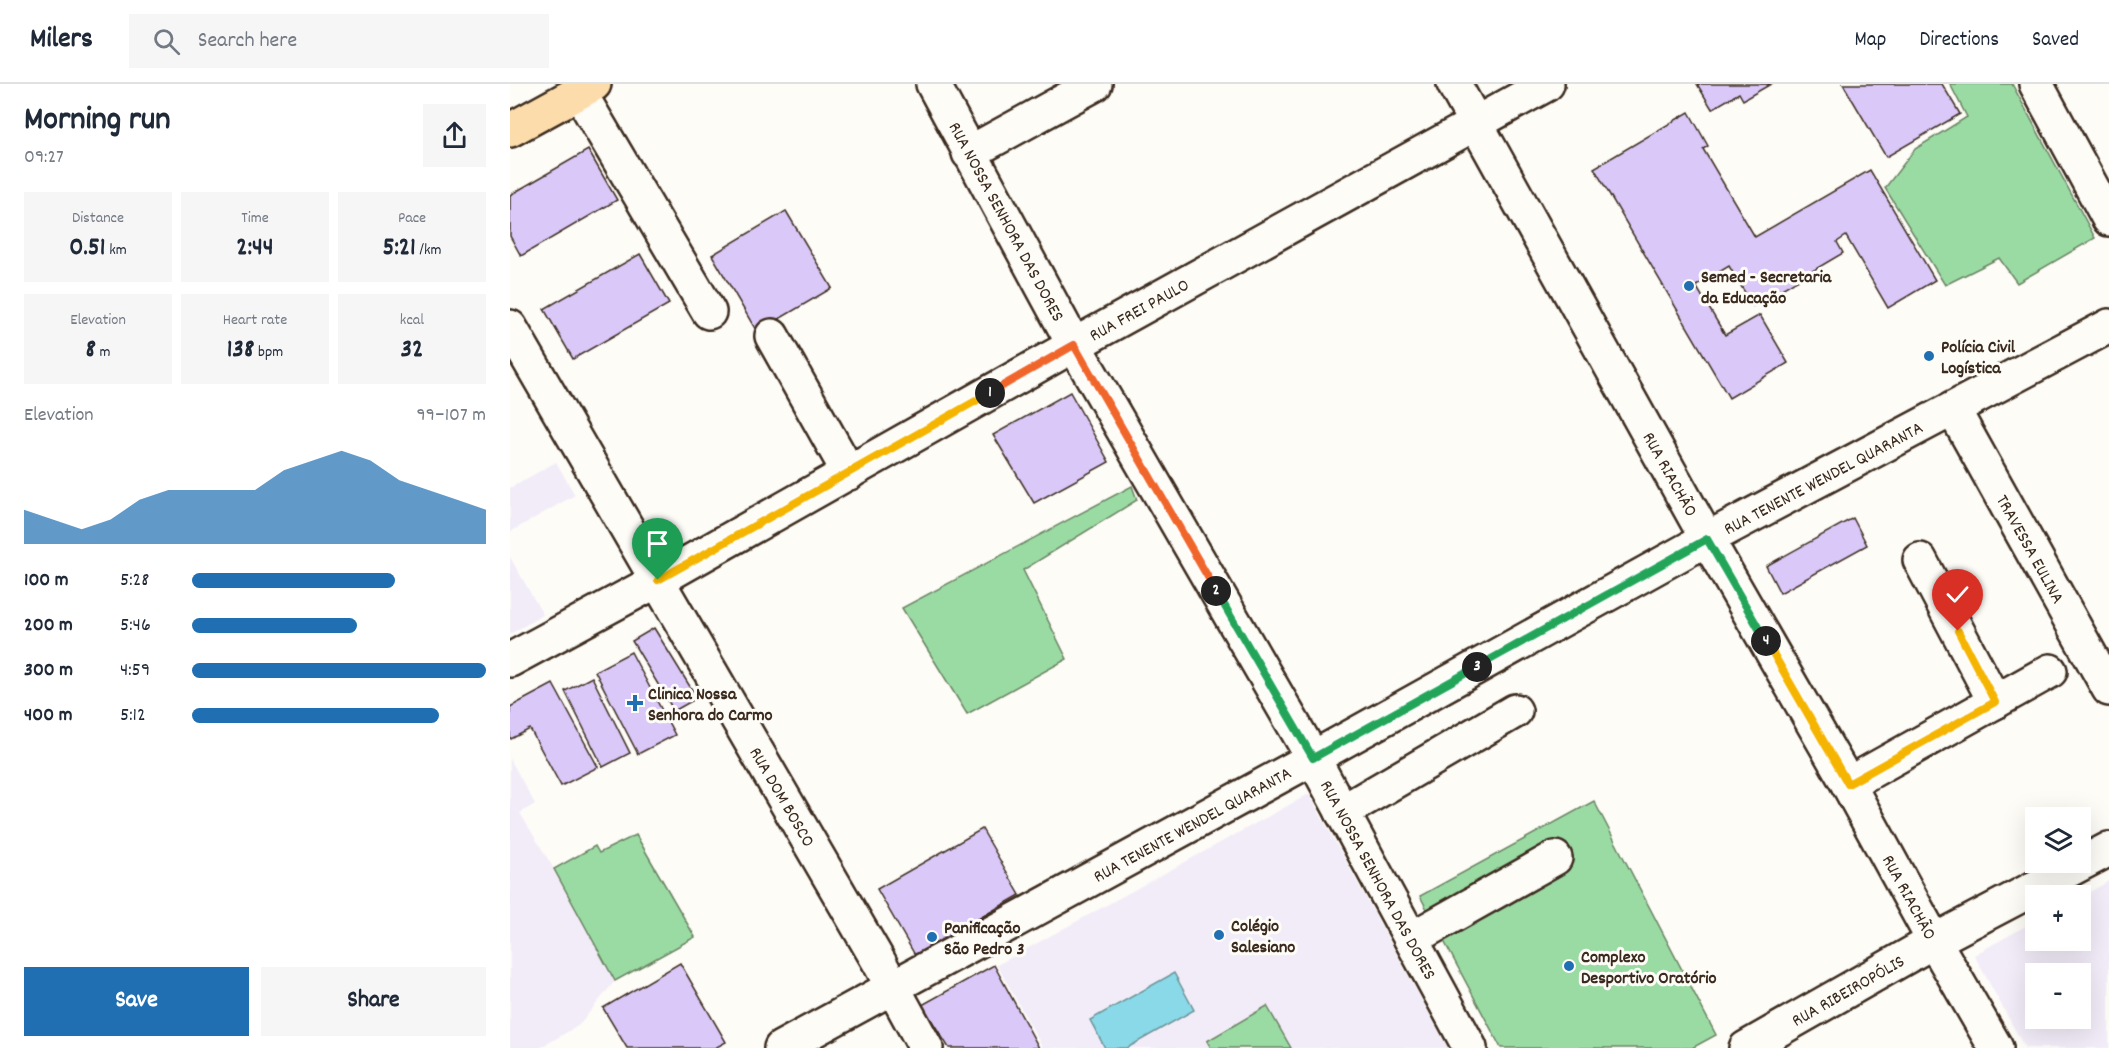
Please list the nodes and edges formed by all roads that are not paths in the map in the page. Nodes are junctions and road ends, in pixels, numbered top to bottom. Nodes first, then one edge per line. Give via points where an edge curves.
1 (933, 84) edge
2 (1454, 84) edge
3 (1547, 84) edge
4 (2040, 85) edge
5 (586, 88) edge
6 (1073, 89) edge
7 (1476, 122) junction
8 (510, 130) edge
9 (969, 153) junction
10 (2109, 219) edge
11 (709, 312) dead end
12 (2109, 326) edge
13 (510, 327) edge
14 (772, 336) dead end
15 (1074, 345) junction
16 (1953, 409) junction
17 (849, 473) junction
18 (1707, 539) junction
19 (1920, 560) dead end
20 (658, 580) junction
21 (510, 660) edge
22 (2050, 672) dead end
23 (2109, 689) edge
24 (1995, 702) junction
25 (1515, 711) dead end
26 (1313, 758) junction
27 (1848, 784) junction
28 (1342, 812) junction
29 (2109, 849) edge
30 (1556, 858) dead end
31 (1411, 939) junction
32 (1934, 941) junction
33 (893, 987) junction
34 (781, 1048) edge
35 (926, 1048) edge
36 (1470, 1048) edge
37 (1746, 1048) edge
38 (1996, 1048) edge

1 - 9 street, RUA NOSSA SENHORA DAS DORES
2 - 7 street, RUA RIACHÃO
3 - 7 street, RUA FREI PAULO
4 - 10 street
5 - 8 main road
5 - 11 street
6 - 9 street
7 - 15 street, RUA FREI PAULO
7 - 18 street, RUA RIACHÃO
9 - 15 street, RUA NOSSA SENHORA DAS DORES
12 - 16 street, RUA TENENTE WENDEL QUARANTA
13 - 20 street, RUA DOM BOSCO
14 - 17 street
15 - 17 street, RUA FREI PAULO
15 - 26 street, RUA NOSSA SENHORA DAS DORES
16 - 18 street, RUA TENENTE WENDEL QUARANTA
16 - 23 street, TRAVESSA EULINA
17 - 20 street, RUA FREI PAULO
18 - 26 street, RUA TENENTE WENDEL QUARANTA
18 - 27 street, RUA RIACHÃO
19 - 24 street
20 - 21 street, RUA FREI PAULO
20 - 33 street, RUA DOM BOSCO
22 - 24 street
24 - 27 street
25 - 28 street
26 - 28 street, RUA NOSSA SENHORA DAS DORES
26 - 33 street, RUA TENENTE WENDEL QUARANTA
27 - 32 street, RUA RIACHÃO
28 - 31 street, RUA NOSSA SENHORA DAS DORES
29 - 32 street, RUA RIBEIROPÓLIS
30 - 31 street
31 - 36 street, RUA NOSSA SENHORA DAS DORES
32 - 37 street, RUA RIBEIROPÓLIS
32 - 38 street, RUA RIACHÃO
33 - 34 street, RUA TENENTE WENDEL QUARANTA
33 - 35 street, RUA DOM BOSCO

